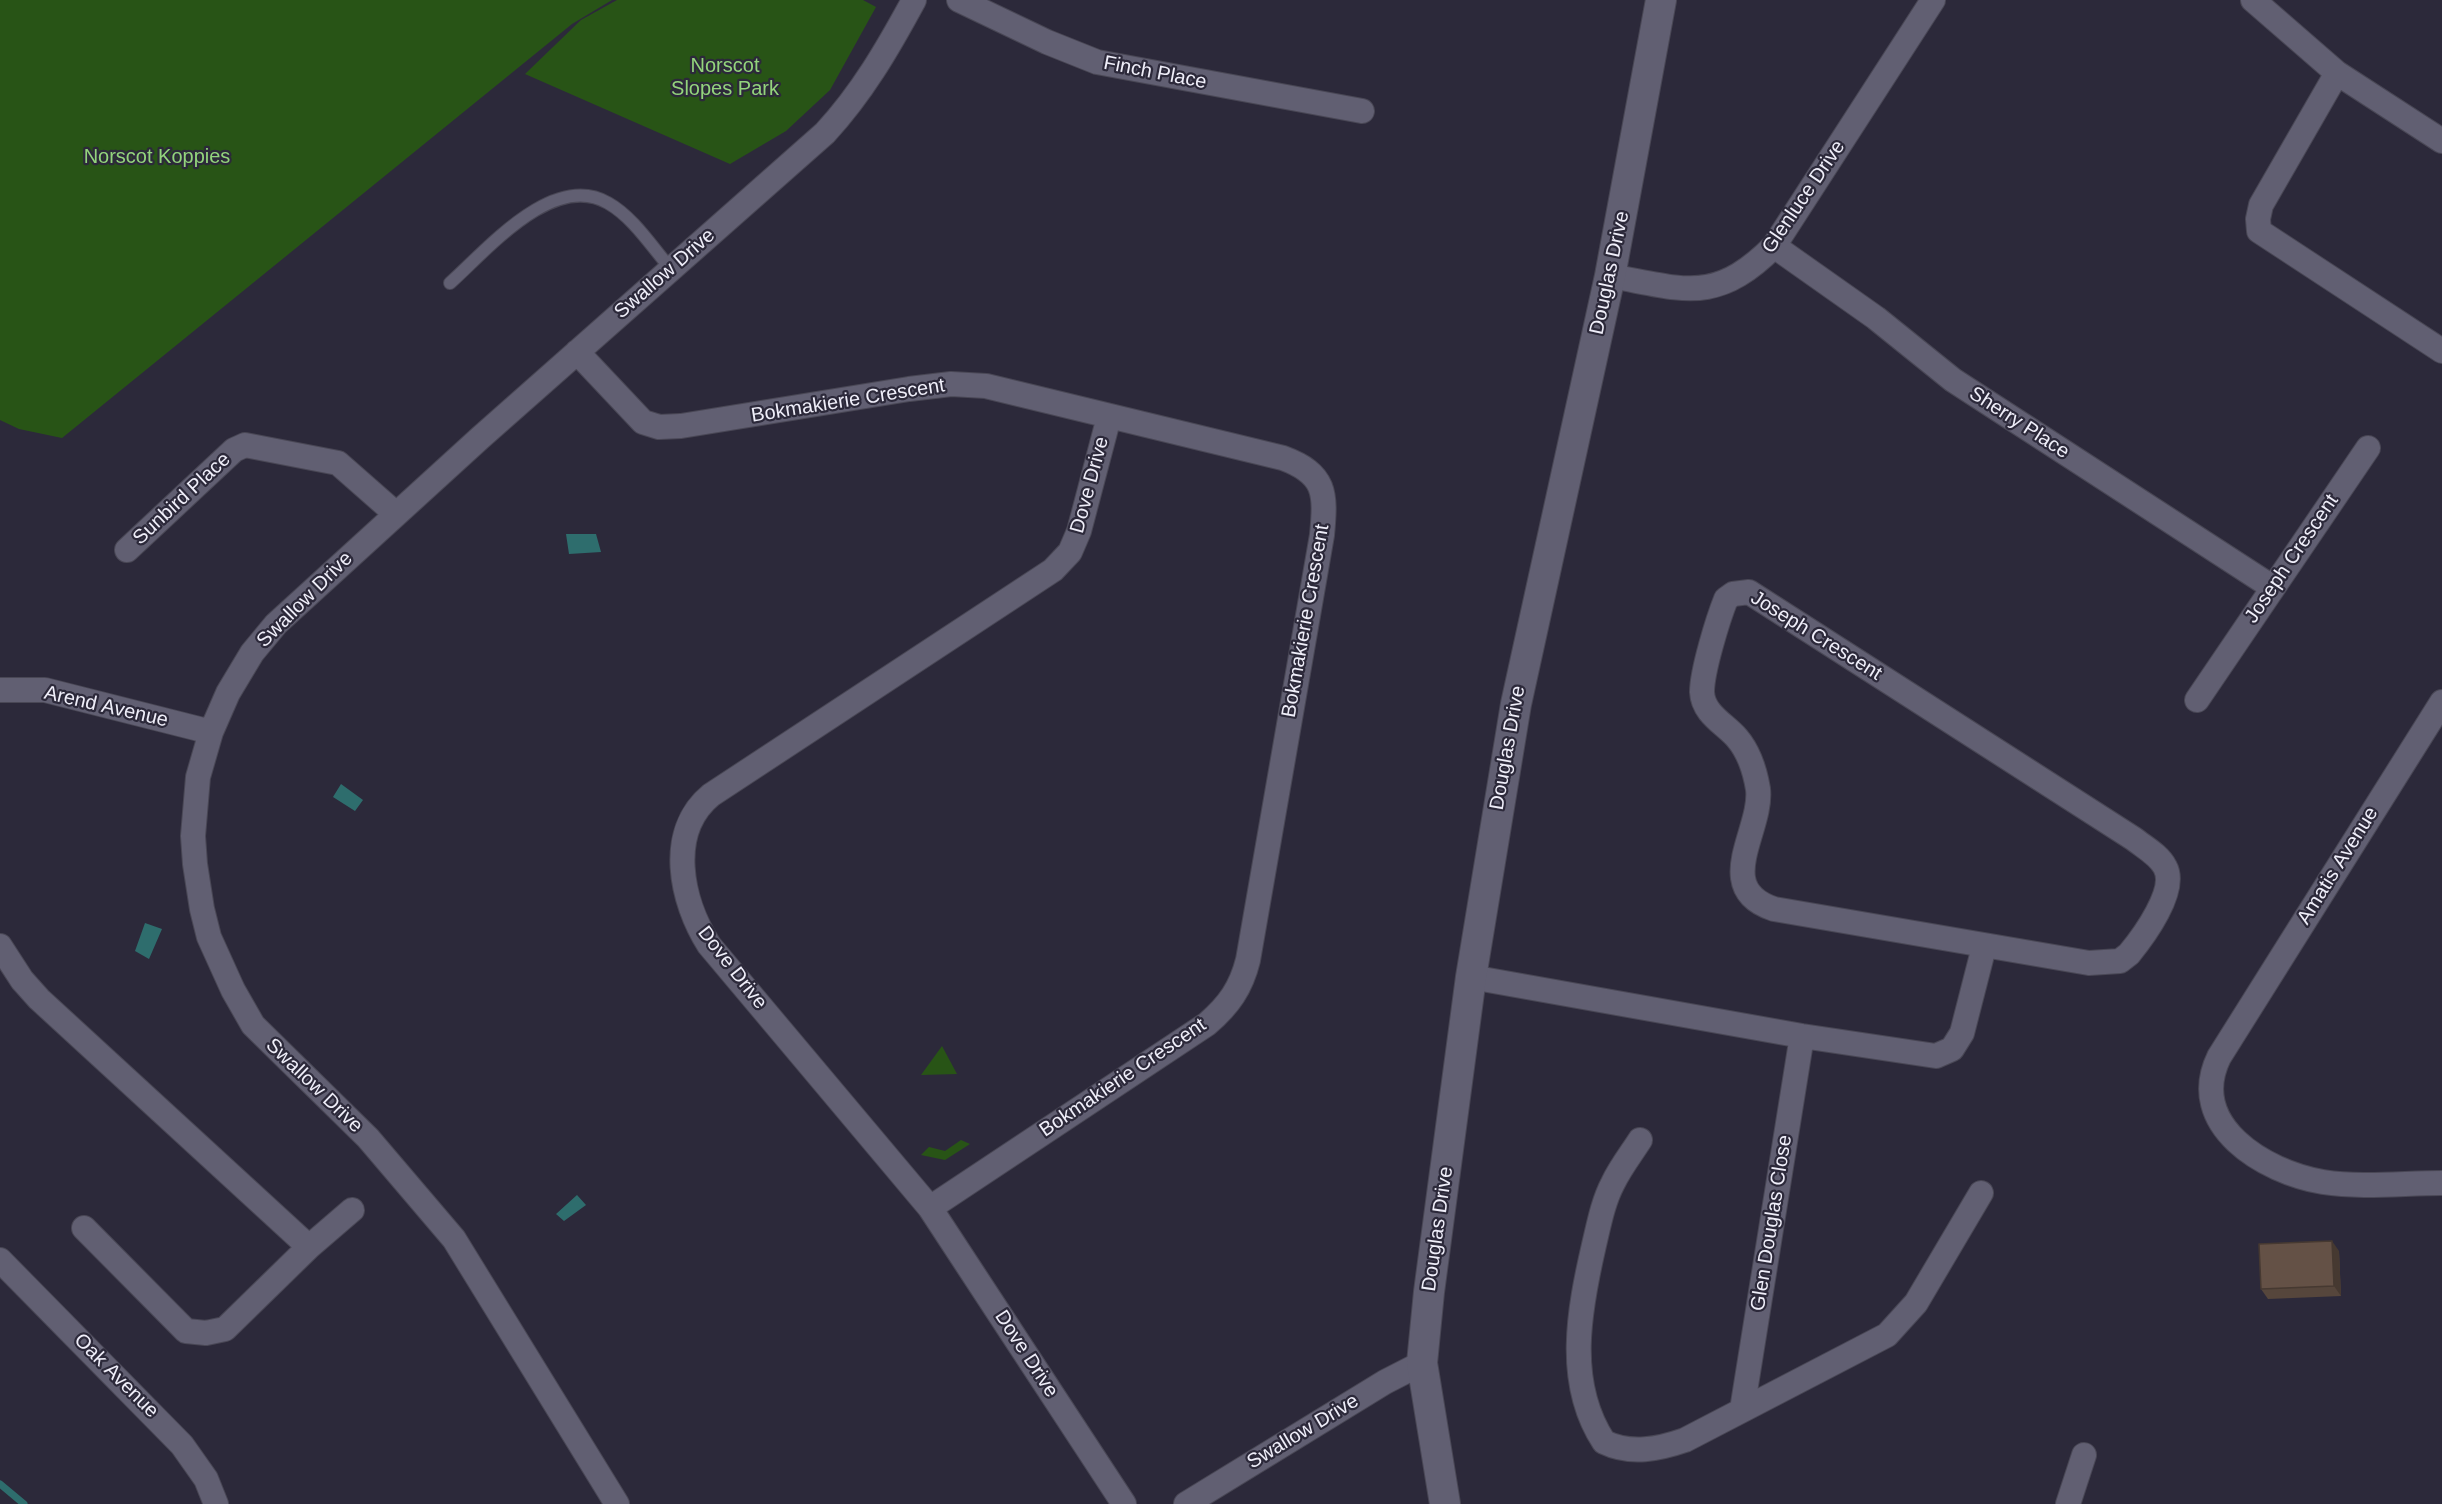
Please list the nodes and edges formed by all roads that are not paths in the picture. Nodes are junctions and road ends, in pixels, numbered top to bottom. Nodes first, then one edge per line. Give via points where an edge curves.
1 (914, 0) edge
2 (959, 0) edge
3 (1661, 0) edge
4 (1933, 0) edge
5 (2253, 0) edge
6 (2337, 73) junction
7 (1362, 111) dead end
8 (2442, 141) edge
9 (1774, 246) junction
10 (671, 270) junction
11 (1610, 276) junction
12 (450, 283) dead end
13 (2442, 351) edge
14 (577, 352) junction
15 (1109, 417) junction
16 (2368, 448) dead end
17 (396, 514) junction
18 (127, 550) dead end
19 (2272, 587) junction
20 (0, 690) edge
21 (2197, 700) dead end
22 (2442, 702) edge
23 (211, 732) junction
24 (0, 946) edge
25 (1984, 947) junction
26 (1472, 977) junction
27 (1802, 1036) junction
28 (1640, 1140) dead end
29 (2442, 1183) edge
30 (1980, 1193) dead end
31 (930, 1208) junction
32 (352, 1210) dead end
33 (84, 1228) dead end
34 (309, 1247) junction
35 (0, 1260) edge
36 (1422, 1363) junction
37 (1742, 1410) junction
38 (2084, 1455) dead end
39 (216, 1504) edge
40 (617, 1504) edge
41 (1124, 1504) edge
42 (1186, 1504) edge
43 (1445, 1504) edge
44 (2068, 1504) edge

1 - 10 street, Swallow Drive via 873,72 825,133
2 - 7 street, Finch Place via 1097,62
3 - 11 street, Douglas Drive
4 - 9 street, Glenluce Drive
5 - 6 street
6 - 8 street
6 - 13 street via 2261,205 2259,231
9 - 11 street, Glenluce Drive via 1736,279 1702,288
9 - 19 street, Sherry Place via 1876,318 1953,380
10 - 12 lane via 624,215 606,201 584,196 552,201 528,214
10 - 14 street, Swallow Drive
11 - 26 street, Douglas Drive via 1516,704
14 - 15 street, Bokmakierie Crescent via 635,417 658,427 951,384 1015,391
14 - 17 street, Swallow Drive
15 - 31 street, Dove Drive via 1079,531 1063,561 711,795 694,810 683,838 689,907 709,945
15 - 31 street, Bokmakierie Crescent via 1283,458 1311,472 1323,491 1322,535 1248,960 1234,998 1208,1024
16 - 19 street, Joseph Crescent
17 - 18 street, Sunbird Place via 338,463 245,445 234,450
17 - 23 street, Swallow Drive via 320,581 259,643 228,693
19 - 21 street, Joseph Crescent
20 - 23 street, Arend Avenue via 45,690
22 - 29 street, Amatis Avenue via 2235,1031 2213,1069 2210,1090 2219,1122 2244,1147 2280,1168 2323,1182
23 - 40 street, Swallow Drive via 198,777 195,864 210,937 233,990 253,1025 368,1138 453,1239
24 - 34 street via 39,999
25 - 25 street, Joseph Crescent via 1774,909 1750,896 1743,876 1743,856 1757,804 1757,787 1748,754 1707,709 1702,692 1726,599 1749,592 2134,839 2165,867 2165,898 2139,942 2120,962 2089,963
25 - 27 street via 1962,1033 1958,1042 1944,1053 1936,1056
26 - 27 street
26 - 36 street, Douglas Drive
27 - 37 street, Glen Douglas Close
28 - 37 street via 1612,1185 1588,1271 1578,1340 1580,1379 1587,1409 1604,1442 1637,1450 1685,1440
30 - 37 street via 1928,1284 1896,1327
31 - 41 street, Dove Drive
32 - 34 street
33 - 34 street via 186,1331 206,1333 225,1329
35 - 39 street, Oak Avenue via 182,1445 206,1479
36 - 42 street, Swallow Drive
36 - 43 street, Douglas Drive
38 - 44 street

